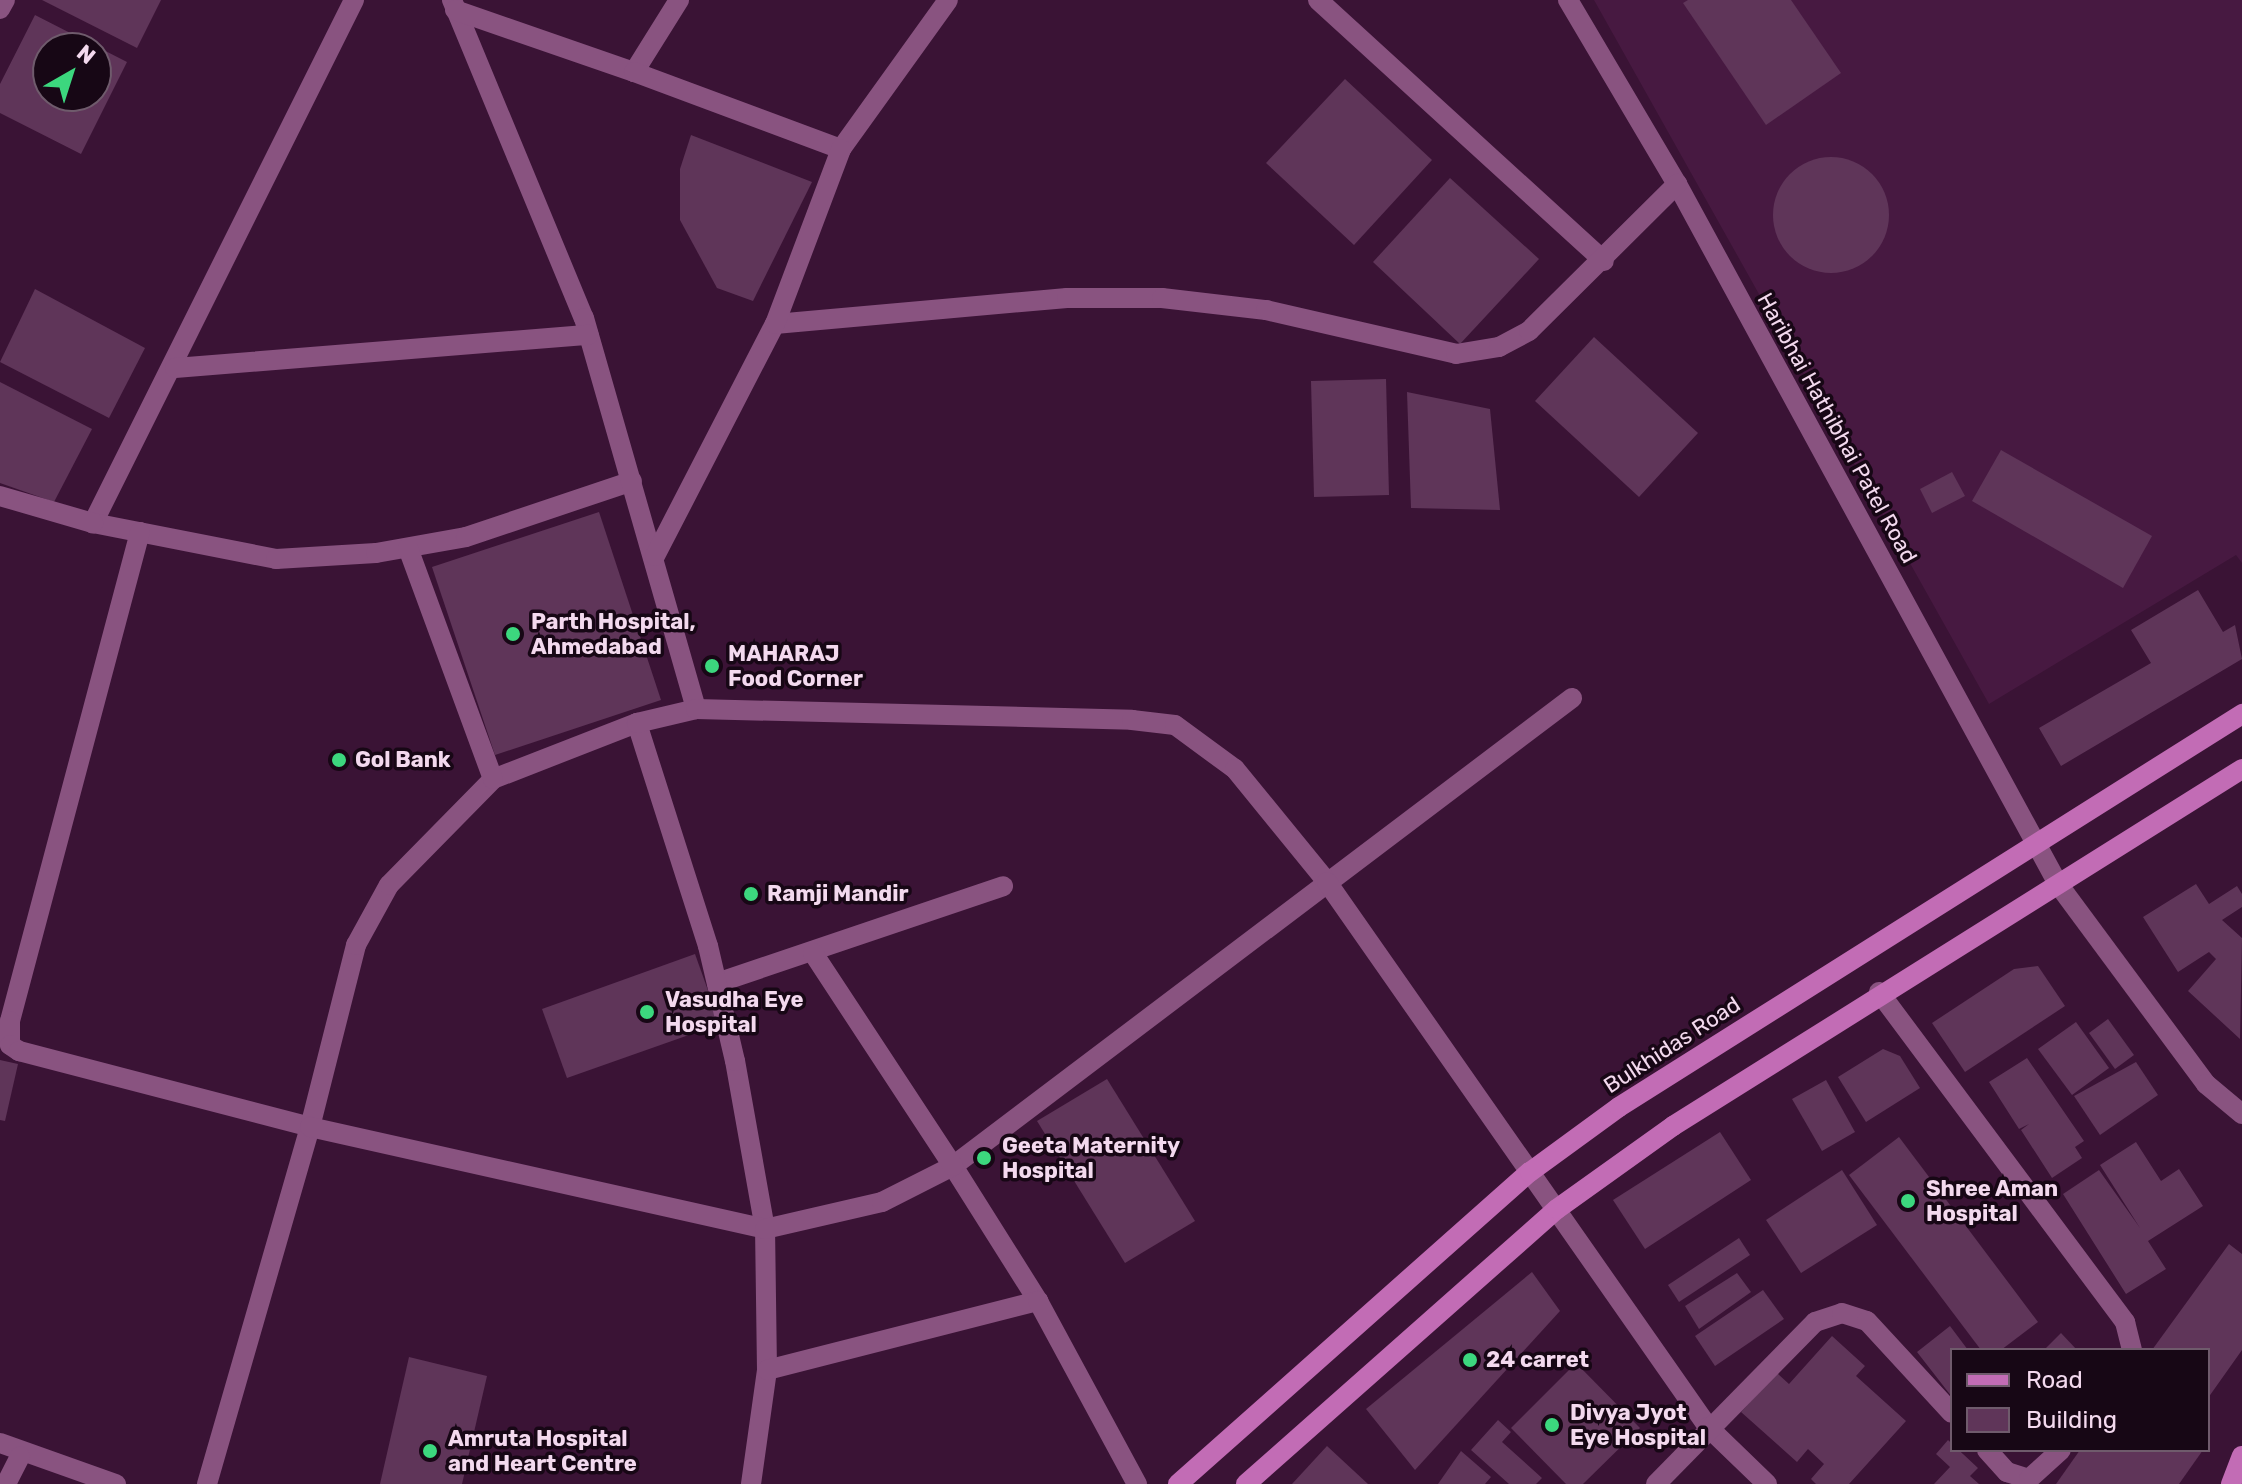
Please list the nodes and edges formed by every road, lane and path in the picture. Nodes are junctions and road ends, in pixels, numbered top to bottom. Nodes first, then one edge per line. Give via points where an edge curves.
1 (5, 0) edge
2 (354, 0) edge
3 (679, 0) edge
4 (948, 0) edge
5 (1318, 0) edge
6 (1568, 0) edge
7 (454, 5) edge
8 (0, 9) edge
9 (634, 72) junction
10 (841, 149) junction
11 (1677, 184) junction
12 (1604, 261) junction
13 (775, 324) junction
14 (589, 335) junction
15 (175, 368) junction
16 (632, 481) junction
17 (0, 496) edge
18 (93, 523) junction
19 (140, 532) junction
20 (408, 548) junction
21 (655, 556) junction
22 (1572, 698) dead end
23 (696, 709) junction
24 (2242, 714) edge
25 (637, 723) junction
26 (2242, 769) edge
27 (493, 779) junction
28 (2037, 846) junction
29 (1327, 882) junction
30 (2058, 884) junction
31 (1003, 886) dead end
32 (813, 953) junction
33 (717, 983) junction
34 (1879, 992) junction
35 (2242, 1114) edge
36 (310, 1127) junction
37 (953, 1166) junction
38 (1530, 1172) junction
39 (1557, 1209) junction
40 (765, 1229) junction
41 (1038, 1301) junction
42 (2132, 1348) edge
43 (767, 1370) junction
44 (1950, 1411) edge
45 (1708, 1427) junction
46 (0, 1443) edge
47 (1989, 1452) edge
48 (2059, 1452) edge
49 (20, 1456) junction
50 (2242, 1456) edge
51 (6, 1484) edge
52 (116, 1484) edge
53 (207, 1484) edge
54 (751, 1484) edge
55 (1137, 1484) edge
56 (1178, 1484) edge
57 (1246, 1484) edge
58 (1656, 1484) edge
59 (1767, 1484) edge
60 (2231, 1484) edge

1 - 8 street
2 - 15 street
3 - 9 street
4 - 10 street
5 - 12 street
6 - 11 street, Haribhai Hathibhai Patel Road
7 - 9 street
7 - 14 street
9 - 10 street
10 - 13 street
11 - 12 street
11 - 28 street, Haribhai Hathibhai Patel Road
12 - 13 street via 1529,331 1499,347 1456,354 1266,310 1162,298 1067,298
13 - 21 street
14 - 15 street
14 - 16 street
15 - 18 street
16 - 20 street via 466,537
16 - 21 street
17 - 18 street
18 - 19 street
19 - 20 street via 276,559
19 - 36 street via 56,831 10,1045
20 - 27 street
21 - 23 street
22 - 29 street
23 - 25 street
23 - 29 street via 1175,725 1235,769
24 - 28 street, Bulkhidas Road
25 - 27 street
25 - 33 street
26 - 30 street
27 - 36 street via 389,885 356,945
28 - 30 street, Haribhai Hathibhai Patel Road
28 - 38 street, Bulkhidas Road via 1831,971
29 - 37 street
29 - 38 street
30 - 34 street
30 - 35 street, Haribhai Hathibhai Patel Road via 2206,1084
31 - 32 street
32 - 33 street
32 - 37 street
33 - 40 street
34 - 39 street
34 - 42 street via 2125,1322
36 - 40 street
36 - 53 street
37 - 40 street via 882,1202
37 - 41 street
38 - 39 street
38 - 56 street, Bulkhidas Road
39 - 45 street
39 - 57 street
40 - 43 street
41 - 43 street
41 - 55 street
43 - 54 street
44 - 45 street via 1867,1321 1842,1313 1815,1322
45 - 58 street
45 - 59 street
46 - 49 street
47 - 48 street via 2007,1472 2029,1479
49 - 51 street
49 - 52 street
50 - 60 street

